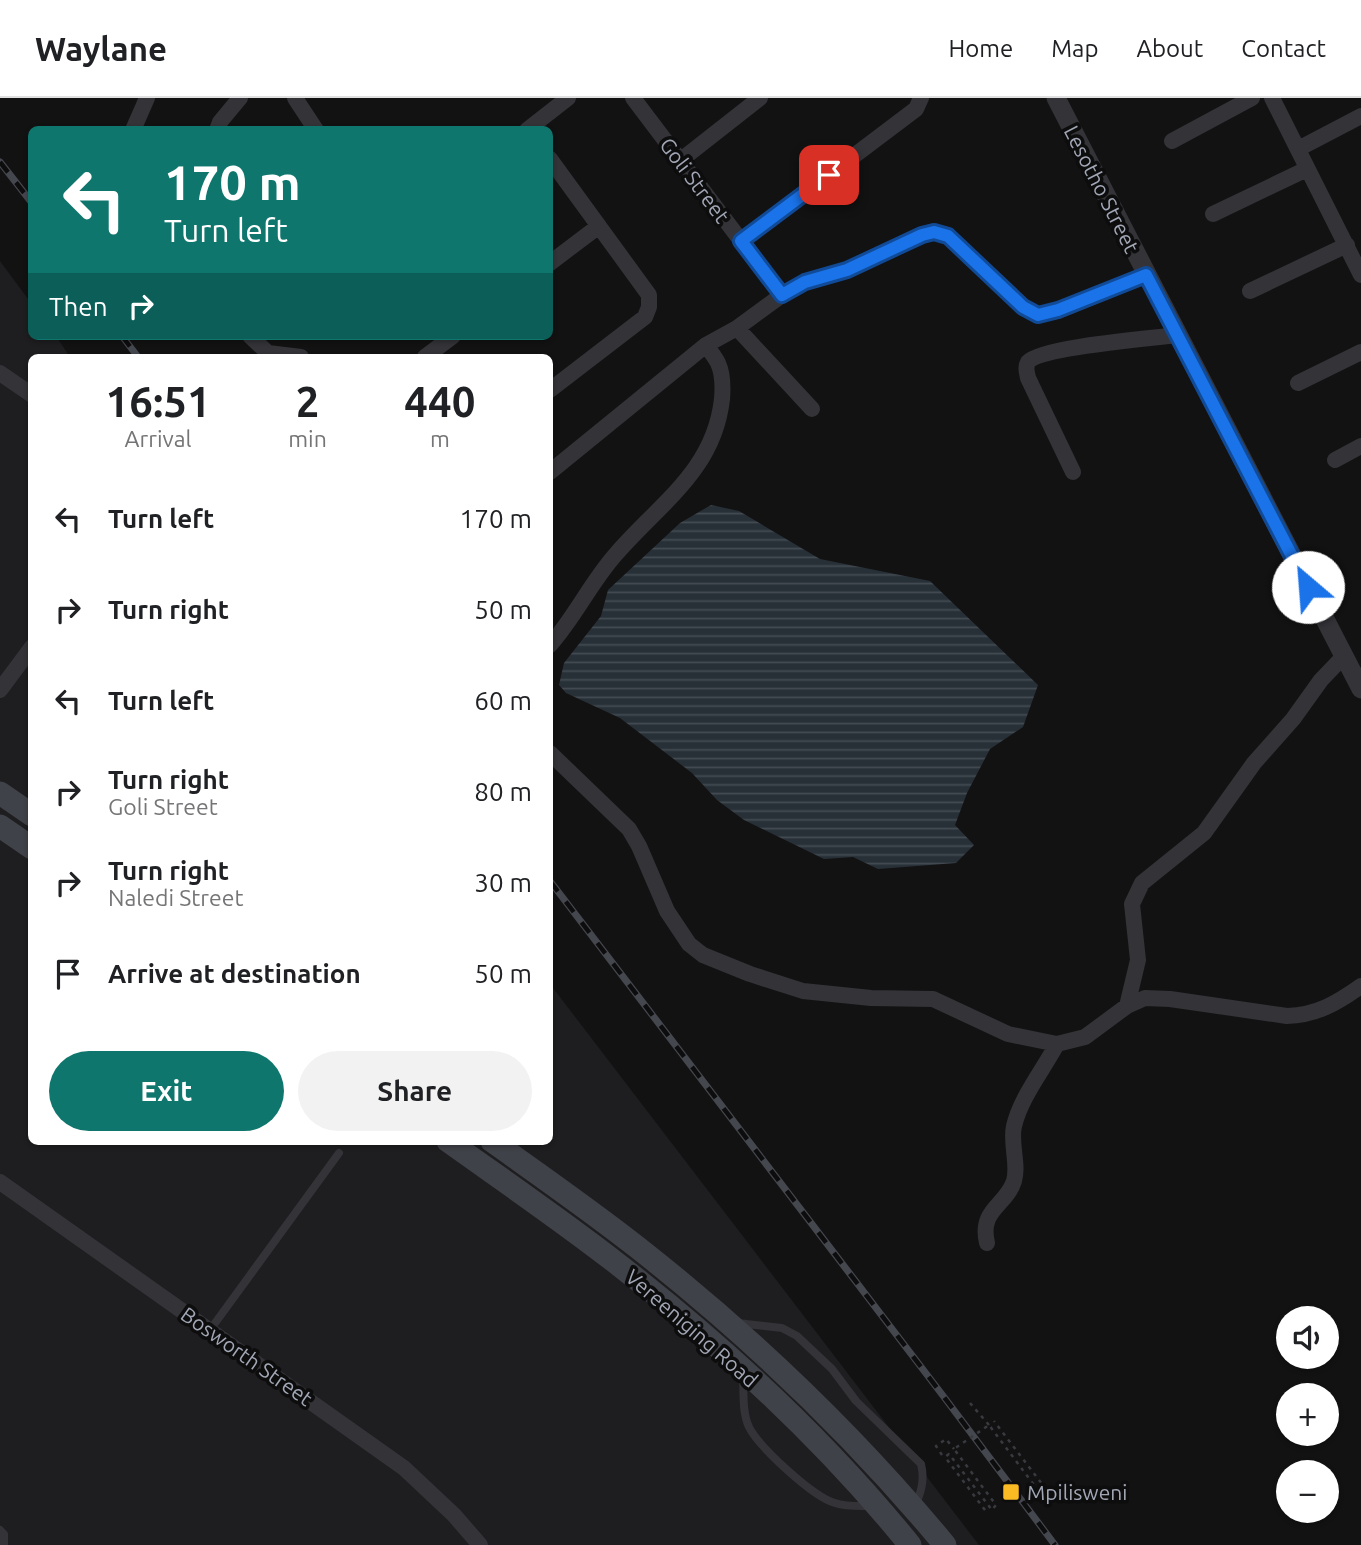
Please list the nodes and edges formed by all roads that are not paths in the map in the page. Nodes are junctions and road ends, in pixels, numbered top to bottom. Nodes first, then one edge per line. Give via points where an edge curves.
1 (147, 98) edge
2 (240, 98) edge
3 (295, 98) edge
4 (568, 98) edge
5 (634, 98) edge
6 (760, 98) edge
7 (921, 98) edge
8 (1056, 98) edge
9 (1252, 98) edge
10 (1272, 98) edge
11 (1361, 116) edge
12 (136, 126) edge
13 (218, 126) edge
14 (313, 126) edge
15 (531, 126) edge
16 (1172, 141) dead end
17 (1298, 149) junction
18 (681, 160) junction
19 (553, 163) edge
20 (1307, 169) junction
21 (1213, 214) dead end
22 (599, 226) junction
23 (741, 241) junction
24 (1346, 245) junction
25 (553, 261) edge
26 (1146, 275) junction
27 (1361, 275) edge
28 (1251, 291) dead end
29 (782, 295) junction
30 (737, 328) junction
31 (1178, 335) junction
32 (254, 340) edge
33 (448, 340) edge
34 (706, 345) junction
35 (1361, 352) edge
36 (268, 354) edge
37 (429, 354) edge
38 (0, 373) edge
39 (1298, 383) dead end
40 (553, 388) edge
41 (28, 392) edge
42 (812, 409) dead end
43 (1361, 446) edge
44 (1335, 460) dead end
45 (553, 470) edge
46 (1073, 472) dead end
47 (553, 641) edge
48 (28, 655) edge
49 (1344, 656) junction
50 (1361, 689) edge
51 (0, 690) edge
52 (553, 756) edge
53 (0, 793) edge
54 (28, 812) edge
55 (0, 826) edge
56 (28, 845) edge
57 (1361, 986) edge
58 (1127, 1006) junction
59 (1057, 1044) junction
60 (454, 1145) edge
61 (498, 1145) edge
62 (339, 1153) dead end
63 (0, 1182) edge
64 (987, 1243) dead end
65 (728, 1323) junction
66 (210, 1330) junction
67 (743, 1371) junction
68 (876, 1506) junction
69 (915, 1508) junction
70 (0, 1530) edge
71 (4, 1545) edge
72 (480, 1545) edge
73 (910, 1545) edge
74 (945, 1545) edge

1 - 12 street
2 - 13 street
3 - 14 street
4 - 15 street
5 - 18 street, Goli Street
6 - 18 street
7 - 23 street via 916,109
8 - 26 street, Lesotho Street
9 - 16 street
10 - 17 street
11 - 17 street
17 - 20 street
18 - 23 street, Goli Street
19 - 22 street
20 - 21 street
20 - 24 street
22 - 25 street
22 - 40 street via 649,295 649,306 645,317
23 - 29 street, Goli Street
24 - 27 street
24 - 28 street
26 - 29 street via 1038,315 1023,307 948,236 934,232
26 - 31 street, Lesotho Street
29 - 30 street
30 - 34 street
30 - 42 street
31 - 46 street via 1080,347 1029,361 1028,378
31 - 49 street, Lesotho Street
32 - 36 street
33 - 37 street
34 - 45 street
34 - 47 street via 723,382 721,408 708,451 691,476 597,577
35 - 39 street
38 - 41 street
43 - 44 street
48 - 51 street
49 - 50 street, Lesotho Street
49 - 58 street via 1254,762 1203,834 1142,883 1132,904 1138,960
52 - 59 street via 629,829 680,934 703,955 803,991 933,999 1008,1034
53 - 54 main road
55 - 56 main road
57 - 58 street via 1305,1016 1159,998
58 - 59 street via 1084,1037
59 - 64 street via 1018,1115 1014,1181 987,1221
60 - 67 main road, Vereeniging Road via 617,1263
61 - 65 main road, Vereeniging Road via 628,1239
62 - 66 lane
63 - 66 street, Bosworth Street
65 - 69 main road, Vereeniging Road via 800,1389
65 - 69 lane via 782,1328 797,1335 832,1369 856,1401 921,1464 922,1490
66 - 72 street, Bosworth Street via 404,1468
67 - 68 main road, Vereeniging Road
67 - 68 lane via 749,1426 784,1466 825,1499
68 - 73 main road, Vereeniging Road
69 - 74 main road, Vereeniging Road
70 - 71 lane

